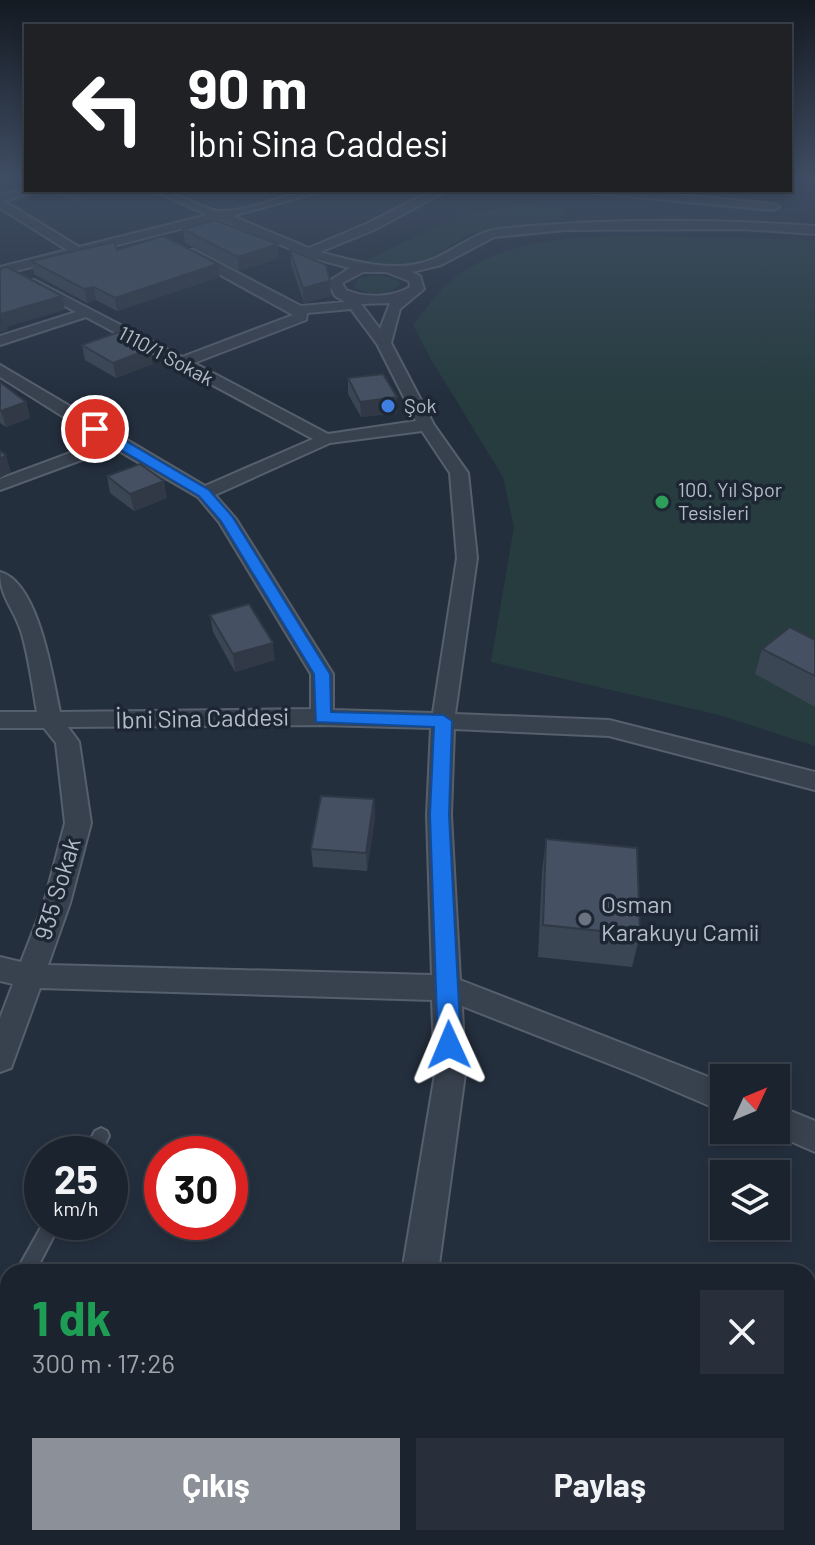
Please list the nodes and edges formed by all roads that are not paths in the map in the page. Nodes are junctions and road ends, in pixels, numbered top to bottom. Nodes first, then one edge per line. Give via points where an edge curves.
1 (85, 251) edge
2 (187, 251) edge
3 (306, 251) edge
4 (319, 251) edge
5 (456, 251) edge
6 (78, 252) joint
7 (313, 254) junction
8 (436, 262) junction
9 (371, 269) junction
10 (4, 270) edge
11 (400, 271) junction
12 (341, 277) junction
13 (417, 282) junction
14 (401, 298) junction
15 (352, 301) junction
16 (299, 310) junction
17 (86, 313) junction
18 (0, 341) edge
19 (384, 343) junction
20 (179, 363) junction
21 (0, 370) edge
22 (426, 425) junction
23 (326, 439) junction
24 (116, 441) junction
25 (0, 485) edge
26 (204, 493) junction
27 (0, 578) edge
28 (322, 717) junction
29 (0, 720) edge
30 (50, 720) junction
31 (443, 721) junction
32 (815, 781) edge
33 (0, 969) edge
34 (31, 976) junction
35 (448, 988) junction
36 (0, 1058) edge
37 (710, 1092) edge
38 (790, 1126) edge
39 (815, 1137) edge
40 (43, 1240) edge
41 (29, 1264) edge
42 (421, 1264) edge

1 - 6 street
2 - 16 street
3 - 7 street
4 - 7 street
5 - 8 street
6 - 10 street
7 - 9 street
7 - 12 street
8 - 11 street
8 - 13 street
9 - 11 street
9 - 12 street
10 - 17 street, 1110/1 Sokak
11 - 13 street
12 - 15 street via 335,288
13 - 14 street via 417,289
14 - 15 street
14 - 19 street
15 - 16 street
15 - 19 street
16 - 20 street via 301,317
17 - 18 street
17 - 20 street, 1110/1 Sokak
19 - 22 street
20 - 23 street, 1110/1 Sokak
21 - 24 street
22 - 23 street
22 - 31 street via 459,473 467,558
23 - 26 street
24 - 25 street
24 - 26 street
26 - 28 street via 227,519 322,674
27 - 30 street via 23,604
28 - 30 street, İbni Sina Caddesi
28 - 31 street, İbni Sina Caddesi
29 - 30 street, İbni Sina Caddesi
30 - 34 street, 935 Sokak via 67,742 78,823
31 - 32 street, İbni Sina Caddesi via 609,728
31 - 35 street via 439,815
33 - 34 street
34 - 35 street
34 - 36 street, 935 Sokak
35 - 37 street
35 - 42 street via 450,1074
38 - 39 street
40 - 41 lane

